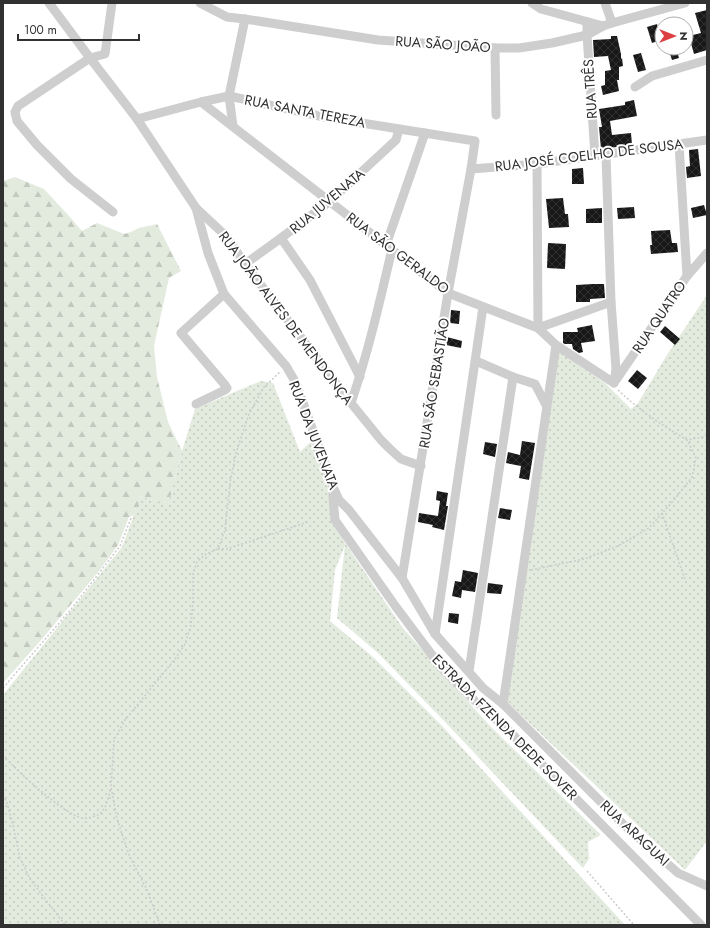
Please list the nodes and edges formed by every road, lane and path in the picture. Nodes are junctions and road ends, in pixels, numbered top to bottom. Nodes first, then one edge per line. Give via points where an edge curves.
1 (49, 3) edge
2 (112, 3) edge
3 (200, 3) edge
4 (532, 3) edge
5 (605, 3) edge
6 (685, 3) edge
7 (245, 19) junction
8 (587, 22) junction
9 (612, 23) junction
10 (603, 26) junction
11 (587, 35) junction
12 (495, 48) junction
13 (90, 58) junction
14 (707, 60) edge
15 (635, 87) dead end
16 (229, 96) junction
17 (201, 102) junction
18 (496, 115) dead end
19 (137, 119) junction
20 (232, 126) junction
21 (399, 129) junction
22 (425, 133) junction
23 (707, 140) edge
24 (475, 141) joint
25 (679, 144) junction
26 (606, 155) junction
27 (595, 156) junction
28 (537, 164) junction
29 (471, 169) junction
30 (330, 202) junction
31 (196, 208) junction
32 (113, 212) dead end
33 (281, 238) junction
34 (389, 247) junction
35 (707, 253) edge
36 (245, 264) junction
37 (687, 276) junction
38 (448, 293) junction
39 (224, 294) junction
40 (611, 302) junction
41 (483, 307) junction
42 (538, 328) junction
43 (556, 345) junction
44 (476, 361) junction
45 (286, 366) junction
46 (360, 377) junction
47 (513, 377) junction
48 (614, 383) junction
49 (351, 403) junction
50 (196, 404) dead end
51 (546, 405) junction
52 (707, 436) edge
53 (687, 440) junction
54 (420, 466) junction
55 (333, 487) junction
56 (662, 513) junction
57 (131, 518) dead end
58 (308, 522) dead end
59 (218, 549) junction
60 (523, 572) junction
61 (402, 578) junction
62 (687, 585) dead end
63 (435, 634) junction
64 (469, 671) junction
65 (3, 688) edge
66 (504, 704) junction
67 (3, 756) edge
68 (111, 787) junction
69 (3, 796) edge
70 (587, 871) dead end
71 (707, 886) edge
72 (65, 925) edge
73 (160, 925) edge
74 (634, 925) edge
75 (701, 925) edge

1 - 13 street, RUA JOÃO ALVES DE MENDONÇA
2 - 13 street via 105,54
3 - 7 street, RUA SÃO JOÃO via 227,17
4 - 8 street via 541,9
5 - 9 street
6 - 9 street, RUA SÃO JOÃO
7 - 12 street, RUA SÃO JOÃO via 378,40
7 - 16 street
8 - 10 street
8 - 11 street, RUA TRÊS
9 - 10 street, RUA SÃO JOÃO
10 - 11 street, RUA SÃO JOÃO
11 - 12 street, RUA SÃO JOÃO via 519,48
11 - 27 street, RUA TRÊS
12 - 18 street
13 - 19 street, RUA JOÃO ALVES DE MENDONÇA
13 - 32 street via 18,106 15,117 37,145 71,179
14 - 15 street via 652,76
16 - 17 street, RUA SANTA TEREZA
16 - 20 street
16 - 21 street, RUA SANTA TEREZA via 324,117
17 - 19 street, RUA SANTA TEREZA
17 - 20 street, RUA SÃO GERALDO
19 - 31 street, RUA JOÃO ALVES DE MENDONÇA
20 - 30 street, RUA SÃO GERALDO
21 - 22 street, RUA SANTA TEREZA
21 - 30 street, RUA JUVENATA via 396,140
22 - 24 street, RUA SANTA TEREZA
22 - 34 street
23 - 25 street, RUA JOSÉ COELHO DE SOUSA
24 - 29 street, RUA SÃO SEBASTIÃO
25 - 26 street, RUA JOSÉ COELHO DE SOUSA
25 - 37 street
26 - 27 street, RUA JOSÉ COELHO DE SOUSA
26 - 40 street
27 - 28 street, RUA JOSÉ COELHO DE SOUSA
28 - 29 street, RUA JOSÉ COELHO DE SOUSA
28 - 42 street
29 - 38 street, RUA SÃO SEBASTIÃO
30 - 33 street, RUA JUVENATA
30 - 34 street, RUA SÃO GERALDO
31 - 36 street, RUA JOÃO ALVES DE MENDONÇA via 227,237
31 - 39 street, RUA DA JUVENATA via 208,253
33 - 36 street, RUA JUVENATA
33 - 46 street via 310,280
34 - 38 street, RUA SÃO GERALDO
34 - 46 street
35 - 37 street, RUA QUATRO
36 - 49 street, RUA JOÃO ALVES DE MENDONÇA
37 - 48 street, RUA QUATRO
38 - 41 street, RUA SÃO GERALDO
38 - 54 street, RUA SÃO SEBASTIÃO
39 - 45 street, RUA DA JUVENATA
39 - 50 street via 181,333 227,388
40 - 42 street
40 - 48 street via 616,369
41 - 42 street, RUA SÃO GERALDO
41 - 44 street
42 - 43 street, RUA SÃO GERALDO
43 - 48 street, RUA SÃO GERALDO
43 - 51 street
44 - 47 street
44 - 63 street
45 - 55 street, RUA DA JUVENATA via 296,382
45 - 59 path via 264,387 249,414 236,453 225,530
46 - 49 street
47 - 51 street via 535,384
47 - 64 street
48 - 53 path via 632,404
49 - 54 street, RUA JOÃO ALVES DE MENDONÇA via 390,449 401,459
51 - 60 street
52 - 53 path
53 - 56 path via 696,458 692,477
54 - 61 street, RUA SÃO SEBASTIÃO
55 - 61 street, RUA DA JUVENATA via 339,500
55 - 75 street, ESTRADA FZENDA DEDE SOVER via 335,520 441,667 509,731
56 - 60 path via 649,528 618,546 584,559
56 - 62 path
57 - 65 path via 120,546 72,608
58 - 59 path via 227,549
59 - 68 path via 206,554 197,562 191,625 185,644 125,720 114,740
60 - 66 street
61 - 63 street, RUA DA JUVENATA
63 - 64 street, RUA ARAGUAI
64 - 66 street, RUA ARAGUAI via 483,688
66 - 71 street, RUA ARAGUAI via 628,829 678,873
67 - 68 path via 50,798 70,813 83,818 98,815 106,805
68 - 73 path via 128,855 147,890
69 - 72 path via 7,803 20,858 30,879
70 - 74 path

